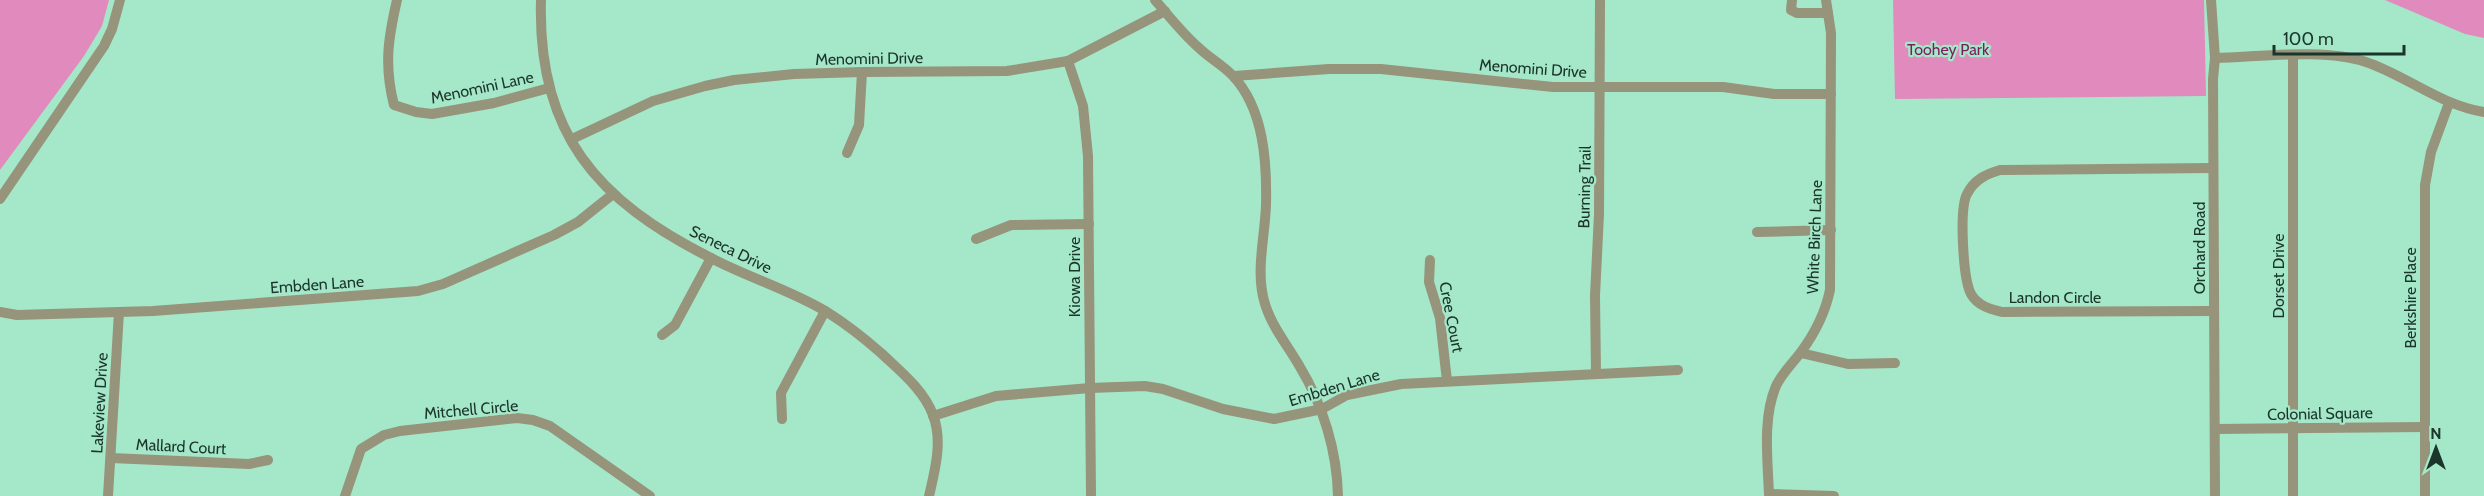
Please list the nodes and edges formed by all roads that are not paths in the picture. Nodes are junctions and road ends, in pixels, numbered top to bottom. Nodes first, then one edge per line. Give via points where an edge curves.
1 (120, 0) edge
2 (397, 0) edge
3 (541, 0) edge
4 (1155, 0) edge
5 (1600, 0) edge
6 (1792, 0) edge
7 (1826, 0) edge
8 (2211, 0) edge
9 (1165, 11) junction
10 (1828, 13) junction
11 (2294, 56) junction
12 (2215, 58) junction
13 (1068, 61) junction
14 (862, 72) junction
15 (1234, 76) junction
16 (1600, 87) junction
17 (549, 88) junction
18 (1831, 94) junction
19 (2449, 103) junction
20 (2484, 112) edge
21 (572, 139) junction
22 (847, 153) dead end
23 (2213, 168) junction
24 (613, 194) junction
25 (0, 199) edge
26 (1089, 224) junction
27 (1831, 230) junction
28 (1756, 232) dead end
29 (976, 239) dead end
30 (711, 258) junction
31 (1430, 260) dead end
32 (825, 311) junction
33 (2214, 311) junction
34 (0, 312) edge
35 (119, 312) junction
36 (662, 335) dead end
37 (1801, 353) junction
38 (1895, 363) dead end
39 (1678, 370) dead end
40 (1596, 373) junction
41 (1447, 381) junction
42 (1090, 388) junction
43 (1322, 409) junction
44 (933, 416) junction
45 (782, 419) dead end
46 (2425, 427) junction
47 (2293, 428) junction
48 (2215, 429) junction
49 (111, 458) junction
50 (268, 460) dead end
51 (1769, 495) edge
52 (108, 496) edge
53 (345, 496) edge
54 (650, 496) edge
55 (929, 496) edge
56 (1091, 496) edge
57 (1338, 496) edge
58 (1834, 496) edge
59 (2215, 496) edge
60 (2293, 496) edge
61 (2425, 496) edge

1 - 25 street via 104,46
2 - 17 street, Menomini Lane via 389,36 388,81 394,105 432,114
3 - 17 street, Seneca Drive via 541,49
4 - 9 street
5 - 16 street, Burning Trail
6 - 10 street via 1791,10 1797,13
7 - 10 street, White Birch Lane
8 - 12 street, Orchard Road
9 - 13 street, Menomini Drive
9 - 15 street via 1197,47
10 - 18 street, White Birch Lane
11 - 12 street
11 - 19 street via 2325,55 2363,61
11 - 47 street, Dorset Drive
12 - 23 street, Orchard Road
13 - 14 street, Menomini Drive via 1007,71
13 - 26 street, Kiowa Drive via 1085,121
14 - 21 street, Menomini Drive via 762,76 705,86 653,101
14 - 22 street via 859,125
15 - 16 street, Menomini Drive via 1381,69 1532,86
15 - 43 street via 1253,109 1264,151 1262,296
16 - 18 street, Menomini Drive via 1723,87 1774,94
16 - 40 street, Burning Trail
17 - 21 street, Seneca Drive via 554,108
18 - 27 street, White Birch Lane
19 - 20 street
19 - 46 street, Berkshire Place via 2431,152 2425,185
21 - 24 street, Seneca Drive via 585,162
23 - 33 street, Orchard Road
23 - 33 street, Landon Circle via 2000,170 1973,184 1963,213 1967,283 1979,303 1990,309
24 - 30 street, Seneca Drive via 644,219
24 - 35 street, Embden Lane via 578,222 554,235 443,284 418,291
26 - 29 street via 1011,225
26 - 42 street, Kiowa Drive
27 - 28 street
27 - 37 street, White Birch Lane via 1827,302 1820,323
30 - 32 street, Seneca Drive
30 - 36 street via 675,325
31 - 41 street, Cree Court via 1429,282 1440,318
32 - 44 street, Seneca Drive via 895,366 916,387
32 - 45 street via 781,393
33 - 48 street, Orchard Road
34 - 35 street, Embden Lane
35 - 49 street, Lakeview Drive
37 - 38 street via 1848,364
37 - 51 street, White Birch Lane via 1782,375 1770,407
39 - 40 street, Embden Lane
40 - 41 street, Embden Lane
41 - 43 street, Embden Lane via 1381,386 1347,395
42 - 43 street, Embden Lane via 1156,387 1266,418
42 - 44 street, Embden Lane via 996,396
42 - 56 street, Kiowa Drive
43 - 57 street
44 - 55 street, Seneca Drive via 937,460
46 - 47 street, Colonial Square
46 - 61 street, Berkshire Place
47 - 48 street, Colonial Square
47 - 60 street, Dorset Drive
48 - 59 street, Orchard Road
49 - 50 street, Mallard Court via 249,464
49 - 52 street, Lakeview Drive
51 - 58 street
53 - 54 street, Mitchell Circle via 361,449 384,435 517,418 550,426

